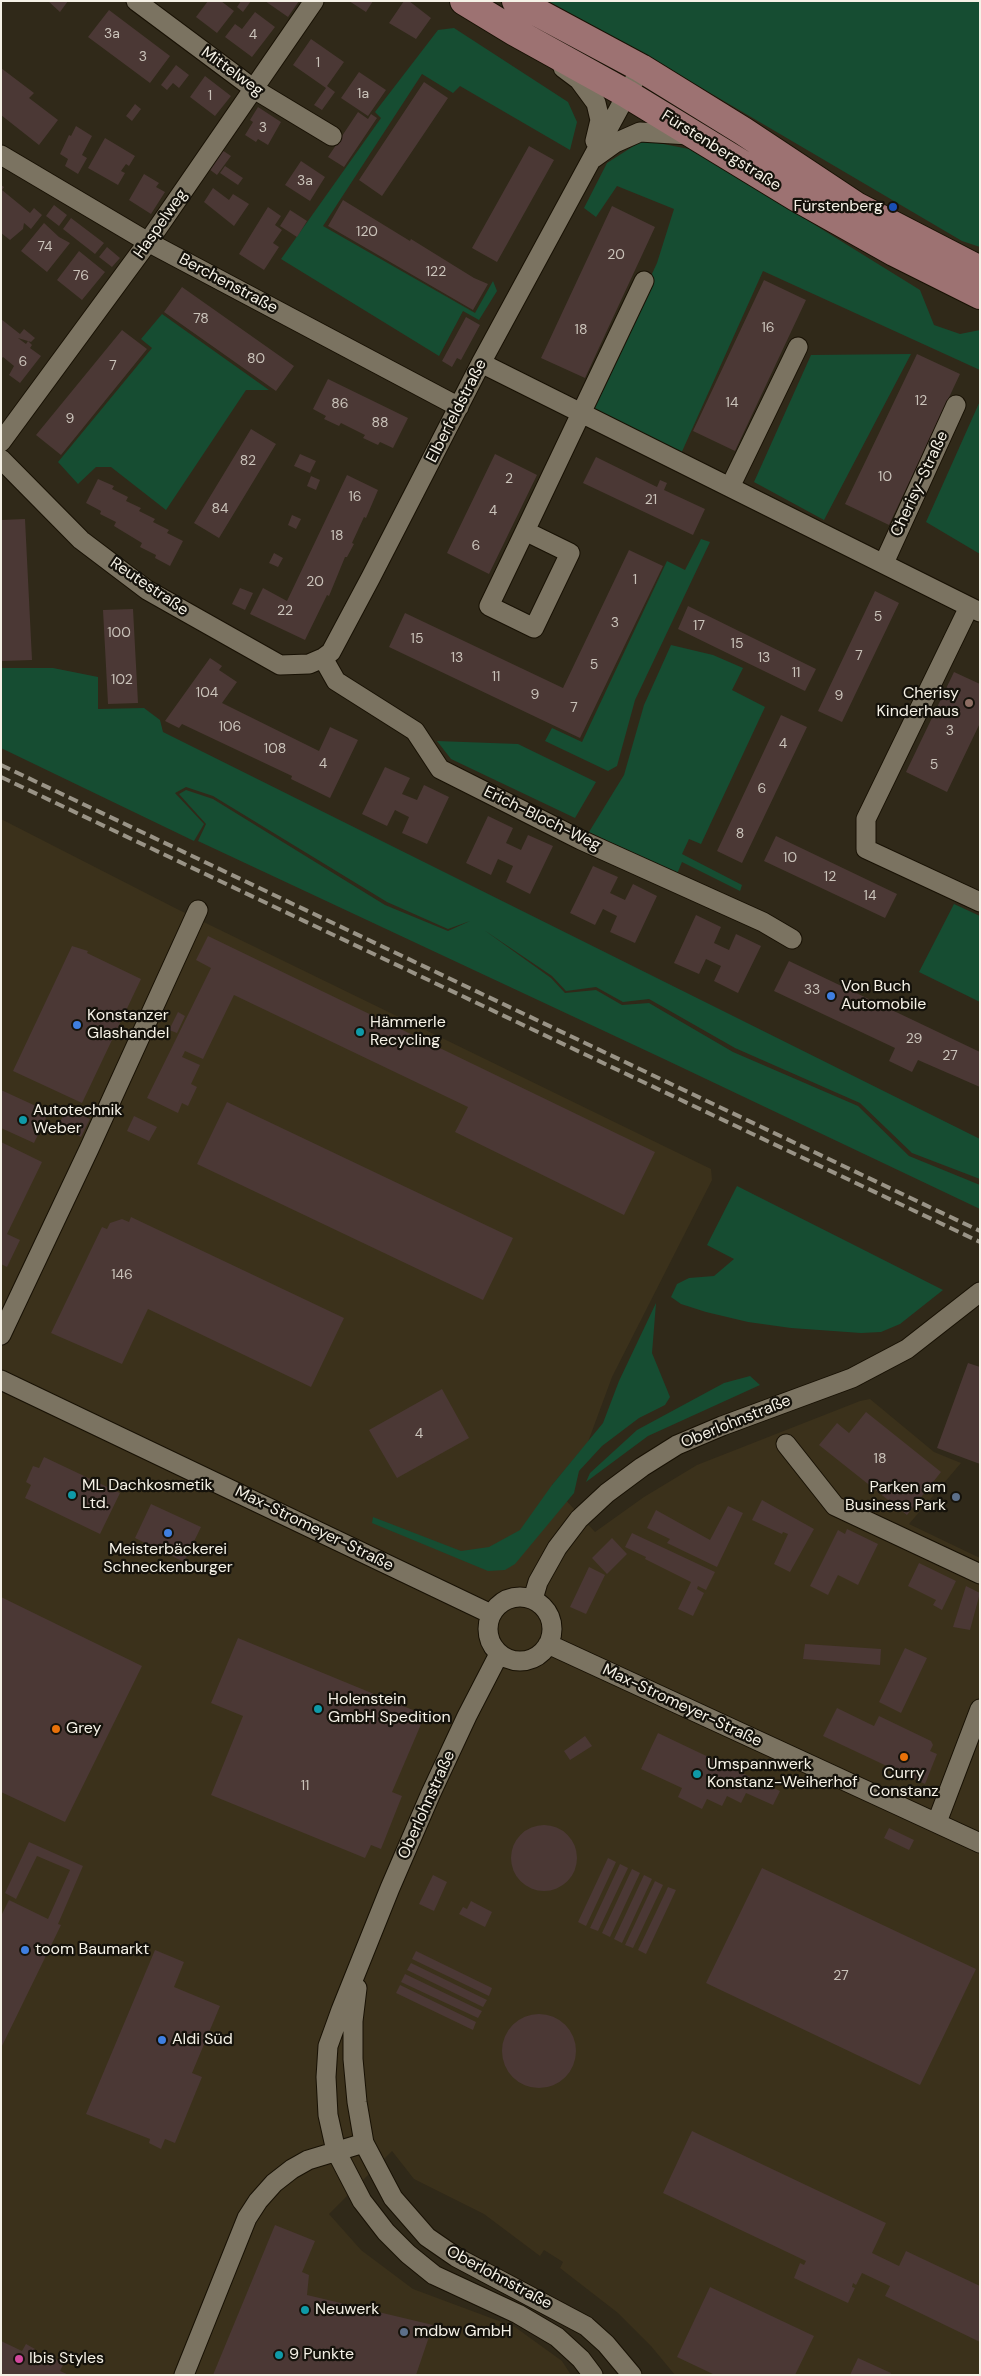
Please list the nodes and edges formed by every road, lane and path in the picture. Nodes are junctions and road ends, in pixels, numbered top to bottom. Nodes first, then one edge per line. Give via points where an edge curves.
1 (136, 1) edge
2 (314, 1) edge
3 (464, 1) edge
4 (516, 1) edge
5 (515, 32) junction
6 (641, 68) junction
7 (254, 89) junction
8 (627, 94) junction
9 (696, 135) junction
10 (332, 136) dead end
11 (1, 155) edge
12 (589, 162) junction
13 (148, 242) junction
14 (980, 270) edge
15 (644, 281) dead end
16 (980, 295) edge
17 (798, 347) dead end
18 (481, 363) junction
19 (956, 405) dead end
20 (459, 407) junction
21 (580, 414) junction
22 (1, 442) edge
23 (4, 469) edge
24 (730, 488) junction
25 (525, 531) junction
26 (884, 563) junction
27 (974, 610) edge
28 (323, 658) junction
29 (980, 902) edge
30 (198, 910) dead end
31 (792, 939) dead end
32 (980, 1292) edge
33 (1, 1335) edge
34 (1, 1380) edge
35 (786, 1444) dead end
36 (980, 1574) edge
37 (533, 1599) junction
38 (491, 1614) junction
39 (548, 1644) junction
40 (500, 1654) junction
41 (980, 1709) edge
42 (937, 1822) junction
43 (980, 1843) edge
44 (362, 1960) junction
45 (364, 2143) junction
46 (336, 2151) junction
47 (184, 2375) edge
48 (593, 2375) edge
49 (632, 2375) edge

1 - 7 street, Mittelweg
2 - 7 street, Haspelweg
3 - 5 main road, Fürstenbergstraße
4 - 6 main road, Fürstenbergstraße
5 - 8 main road, Fürstenbergstraße
5 - 12 street, Elberfeldstraße via 579,80 596,103 600,120
6 - 8 street, Elberfeldstraße
6 - 14 main road, Fürstenbergstraße via 744,131 856,206
7 - 10 street, Mittelweg
7 - 13 street, Haspelweg
8 - 9 main road, Fürstenbergstraße
8 - 12 street, Elberfeldstraße
9 - 12 street, Elberfeldstraße via 640,132 615,143
9 - 16 main road, Fürstenbergstraße via 804,202
11 - 13 street, Berchenstraße
12 - 18 street, Elberfeldstraße
13 - 20 street, Berchenstraße
13 - 22 street, Haspelweg
15 - 21 street
17 - 24 street
18 - 20 street, Elberfeldstraße
18 - 21 street
19 - 26 street, Cherisy-Straße
20 - 28 street, Elberfeldstraße via 372,577 331,652
21 - 24 street
21 - 25 street
23 - 28 street, Reutestraße via 81,540 147,590 280,665 309,664
24 - 26 street
25 - 25 street via 489,606 534,628 570,553
26 - 27 street
27 - 29 street via 866,819 866,848
28 - 31 street, Erich-Bloch-Weg via 336,681 415,731 440,769 581,840 763,922
30 - 33 street
32 - 37 street, Oberlohnstraße via 907,1349 852,1378 676,1445 642,1467 578,1519 556,1548
34 - 38 street, Max-Stromeyer-Straße
35 - 36 street via 835,1506
37 - 38 street via 509,1598
37 - 39 street via 550,1618
38 - 40 street via 487,1631 489,1640
39 - 40 street via 543,1652 526,1660 508,1659
39 - 42 street, Max-Stromeyer-Straße
40 - 44 street, Oberlohnstraße via 467,1716 428,1802
41 - 42 street
42 - 43 street, Max-Stromeyer-Straße
44 - 45 street, Oberlohnstraße via 355,2006 353,2058
44 - 46 street, Oberlohnstraße via 328,2046 326,2098
45 - 46 street
45 - 49 street, Oberlohnstraße via 390,2192 427,2237 456,2258 586,2326
46 - 47 street via 292,2169 258,2201 247,2218
46 - 48 street, Oberlohnstraße via 362,2201 408,2254 434,2274 557,2336

